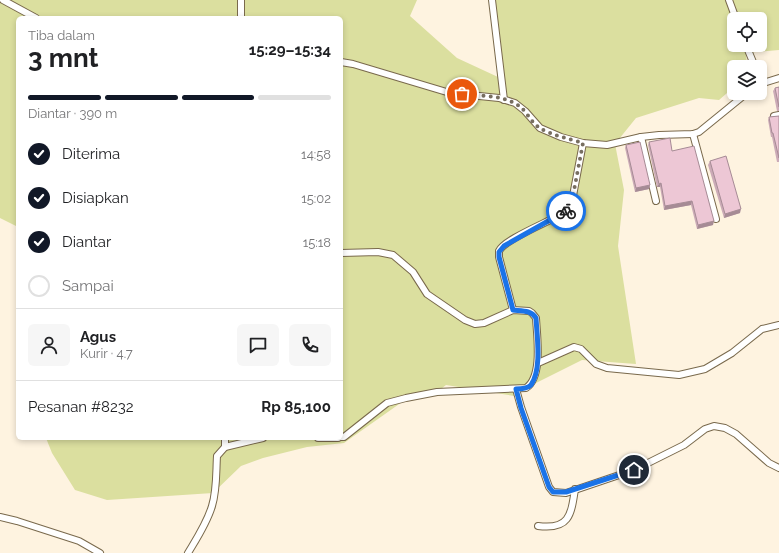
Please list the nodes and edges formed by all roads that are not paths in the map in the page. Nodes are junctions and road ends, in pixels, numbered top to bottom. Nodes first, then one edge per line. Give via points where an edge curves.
1 (3, 0) edge
2 (241, 0) edge
3 (492, 0) edge
4 (729, 0) edge
5 (733, 12) edge
6 (32, 16) edge
7 (241, 16) edge
8 (343, 62) edge
9 (779, 78) edge
10 (767, 81) edge
11 (504, 100) junction
12 (739, 100) edge
13 (694, 134) junction
14 (641, 137) junction
15 (583, 143) junction
16 (656, 201) dead end
17 (716, 219) dead end
18 (343, 252) edge
19 (513, 310) junction
20 (779, 325) edge
21 (538, 363) junction
22 (516, 389) junction
23 (343, 437) edge
24 (224, 440) edge
25 (255, 440) edge
26 (225, 447) junction
27 (779, 468) edge
28 (575, 489) junction
29 (0, 517) edge
30 (538, 526) dead end
31 (100, 553) edge
32 (188, 553) edge

1 - 6 street
2 - 7 street
3 - 11 street
4 - 5 street
8 - 11 street via 450,93
9 - 10 street
11 - 15 street via 515,103 525,110 540,128
12 - 13 street via 706,128
13 - 14 street
13 - 17 street
14 - 15 street via 607,145
14 - 16 street
15 - 19 street via 571,204 567,211 515,239 499,252
18 - 19 street via 378,252 393,255 413,272 428,294 465,320 475,324 484,323
19 - 21 street via 529,311 536,318
20 - 21 street via 762,329 732,353 705,369 679,375 607,368 596,364 581,349 574,347
21 - 22 street via 530,385
22 - 23 street via 437,392 387,403
22 - 28 street via 549,487 558,493
24 - 26 street
25 - 26 street
26 - 32 street via 217,456 216,486 212,505 203,528
27 - 28 street via 769,463 736,434 714,426 705,428 684,445 634,470
28 - 30 street via 567,520 550,527
29 - 31 street via 79,541

